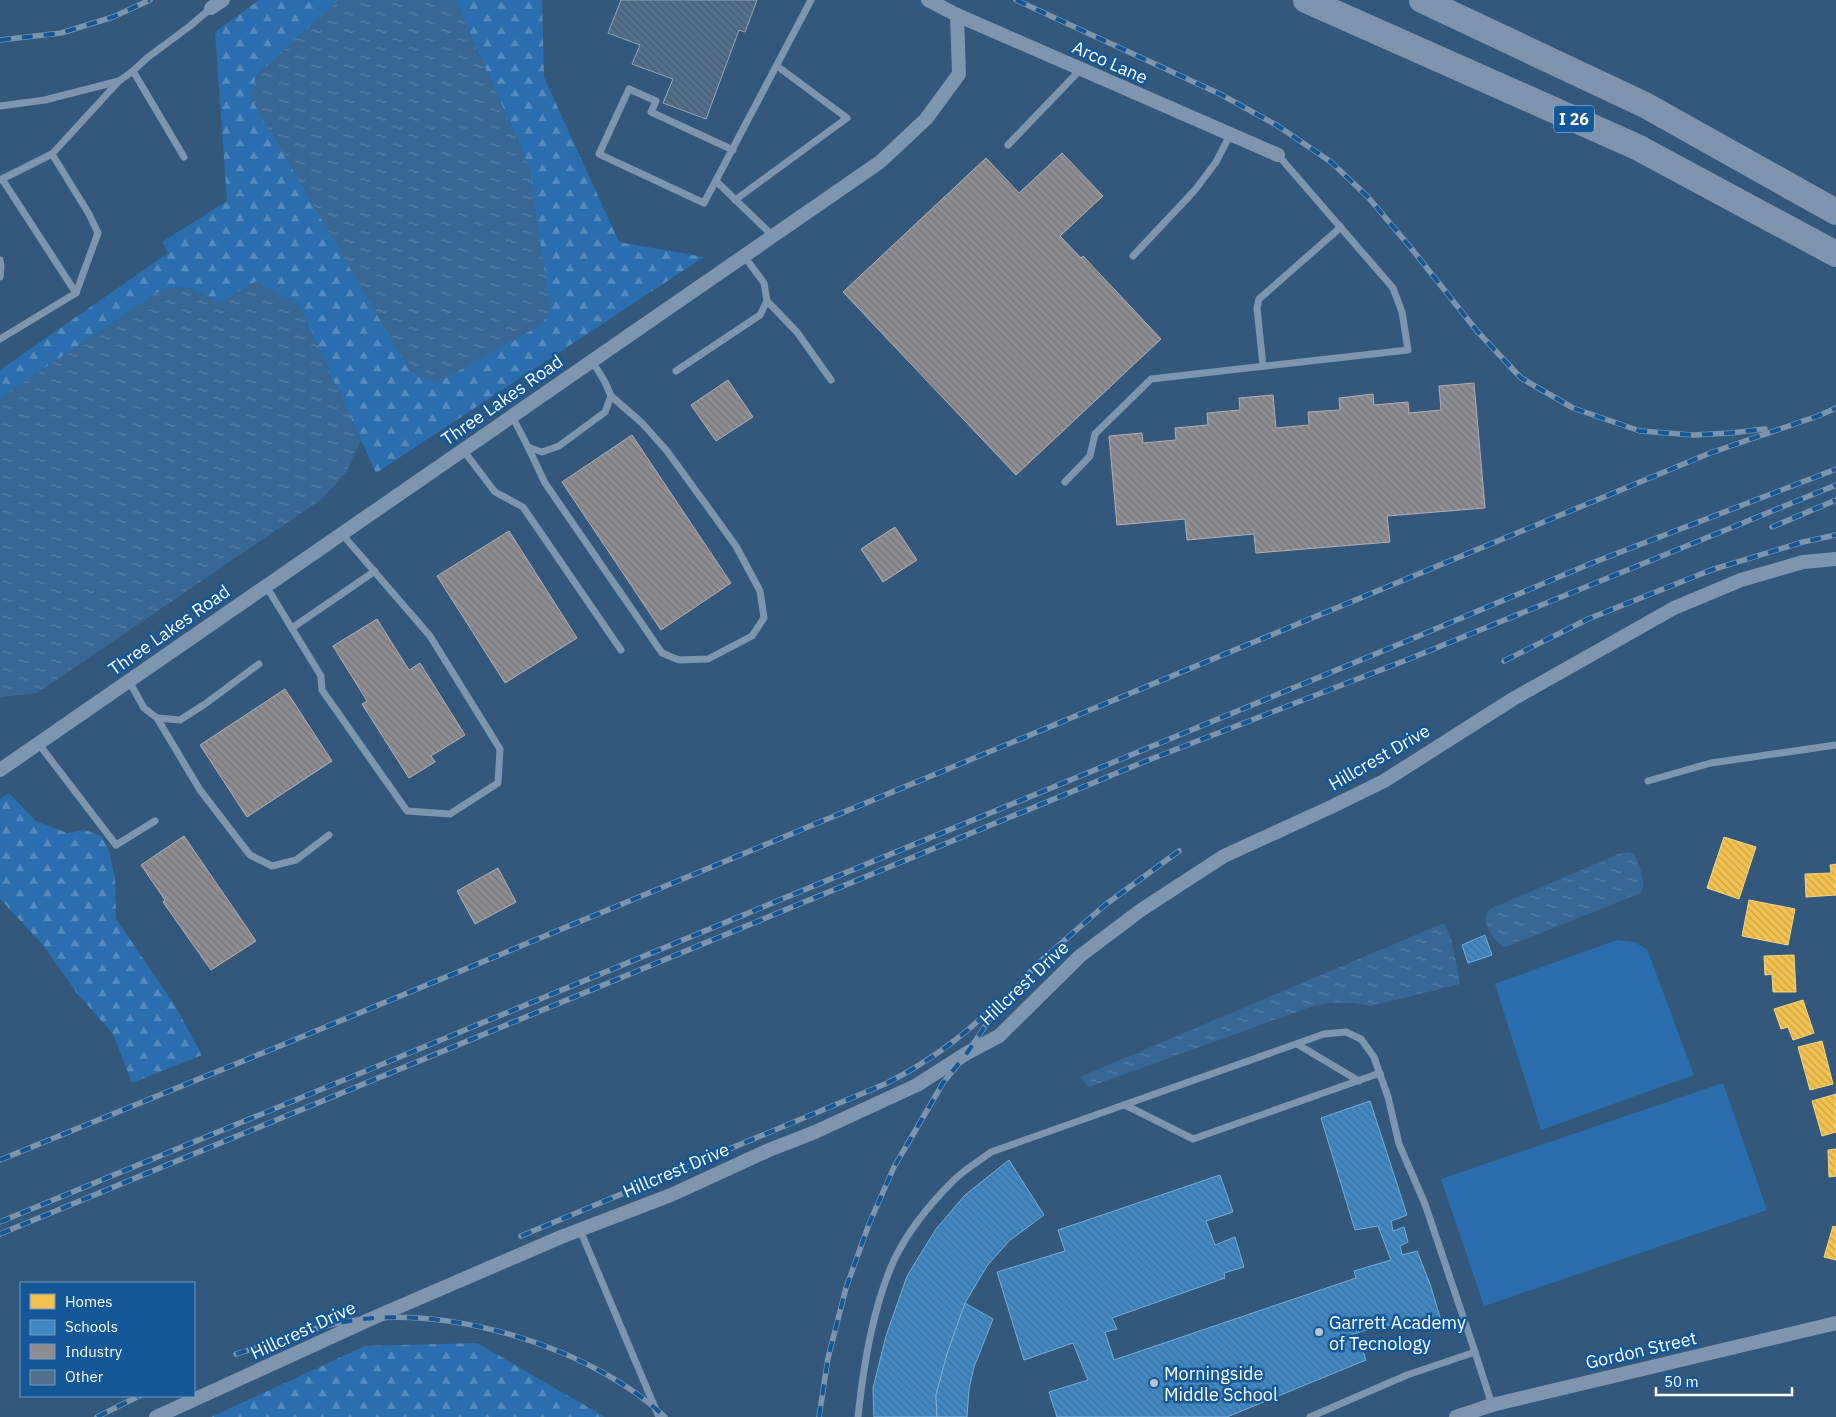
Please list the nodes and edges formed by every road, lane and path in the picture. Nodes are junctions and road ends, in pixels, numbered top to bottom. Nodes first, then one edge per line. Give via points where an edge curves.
1 (223, 0) edge
2 (811, 0) edge
3 (928, 0) edge
4 (1306, 0) edge
5 (1422, 0) edge
6 (211, 8) joint
7 (957, 15) junction
8 (777, 66) junction
9 (1081, 69) junction
10 (133, 71) junction
11 (119, 81) junction
12 (0, 106) edge
13 (1230, 135) junction
14 (1008, 145) dead end
15 (733, 150) junction
16 (52, 154) junction
17 (1278, 155) joint
18 (184, 157) dead end
19 (1, 180) edge
20 (716, 181) junction
21 (735, 200) junction
22 (1836, 212) edge
23 (1341, 227) junction
24 (774, 237) junction
25 (1836, 254) edge
26 (744, 256) junction
27 (1133, 256) dead end
28 (0, 260) edge
29 (0, 277) edge
30 (76, 293) junction
31 (767, 301) junction
32 (0, 339) edge
33 (592, 361) junction
34 (1263, 366) junction
35 (676, 371) dead end
36 (832, 380) dead end
37 (611, 396) junction
38 (512, 416) junction
39 (528, 447) junction
40 (463, 450) junction
41 (1065, 482) dead end
42 (342, 534) junction
43 (1836, 559) edge
44 (375, 571) junction
45 (266, 586) junction
46 (292, 628) junction
47 (621, 650) dead end
48 (259, 664) dead end
49 (129, 681) junction
50 (157, 718) junction
51 (38, 743) junction
52 (1836, 745) edge
53 (0, 770) edge
54 (1648, 782) dead end
55 (155, 821) dead end
56 (329, 835) dead end
57 (1296, 1044) junction
58 (1380, 1074) junction
59 (1360, 1081) junction
60 (1125, 1105) junction
61 (580, 1230) junction
62 (1836, 1323) edge
63 (1475, 1352) junction
64 (1492, 1405) junction
65 (156, 1417) edge
66 (659, 1417) edge
67 (858, 1417) edge
68 (1310, 1417) edge
69 (1456, 1417) edge

1 - 6 street
2 - 8 lane
3 - 7 street, Arco Lane
4 - 25 highway, I 26 via 1637,147
5 - 22 highway, I 26 via 1645,105
6 - 10 lane
7 - 9 street, Arco Lane
7 - 24 street, Three Lakes Road via 959,74 926,118 880,162
8 - 15 lane
8 - 21 lane via 847,118
9 - 13 street, Arco Lane
9 - 14 lane
10 - 11 lane
10 - 18 lane
11 - 12 lane via 45,100
11 - 16 lane
13 - 17 street, Arco Lane
13 - 27 lane via 1216,162 1195,190
15 - 20 lane
15 - 20 lane via 651,112 656,101 628,89 599,154 704,203
16 - 19 lane
16 - 30 lane via 90,214 98,234
17 - 23 lane
19 - 30 lane
20 - 21 lane
21 - 24 lane
23 - 34 lane via 1259,299 1257,308
23 - 34 lane via 1393,288 1402,312 1408,350
24 - 26 street, Three Lakes Road
26 - 31 lane via 764,283
26 - 33 street, Three Lakes Road
28 - 29 lane
30 - 32 lane
31 - 35 lane via 760,315
31 - 36 lane via 797,332
33 - 37 lane
33 - 38 street, Three Lakes Road
34 - 41 lane via 1151,379 1095,434 1090,456
37 - 39 lane via 605,412 559,446 542,452
37 - 39 lane via 667,451 736,546 760,591 764,618 752,636 708,659 679,660 662,653 545,483
38 - 39 lane
38 - 40 street, Three Lakes Road
40 - 42 street, Three Lakes Road
40 - 47 lane via 495,492 523,507
42 - 44 lane
42 - 45 street, Three Lakes Road
43 - 61 street, Hillcrest Drive via 1803,562 1741,580 1674,608 1512,699 1384,781 1224,856 1141,910 1080,956 999,1036 917,1085 671,1195
44 - 46 lane
44 - 46 lane via 430,636 500,749 498,783 450,814 407,812 322,690 321,676
45 - 46 lane
45 - 49 street, Three Lakes Road
48 - 50 lane via 180,720
49 - 50 lane via 144,708
49 - 51 street, Three Lakes Road
50 - 56 lane via 200,790 250,856 272,866 296,860
51 - 53 street, Three Lakes Road
51 - 55 lane via 116,845
52 - 54 lane via 1711,763
57 - 58 lane via 1324,1034 1346,1032 1361,1039 1374,1056
57 - 59 lane
57 - 60 lane
58 - 59 lane
58 - 63 lane via 1399,1144 1425,1204
59 - 60 lane via 1193,1139
60 - 67 lane via 991,1152 953,1180 920,1218 896,1258 881,1296 862,1378
61 - 65 street, Hillcrest Drive via 373,1318
61 - 66 lane
62 - 64 street, Gordon Street
63 - 64 lane
63 - 68 lane via 1407,1375
64 - 69 street, Gordon Street

